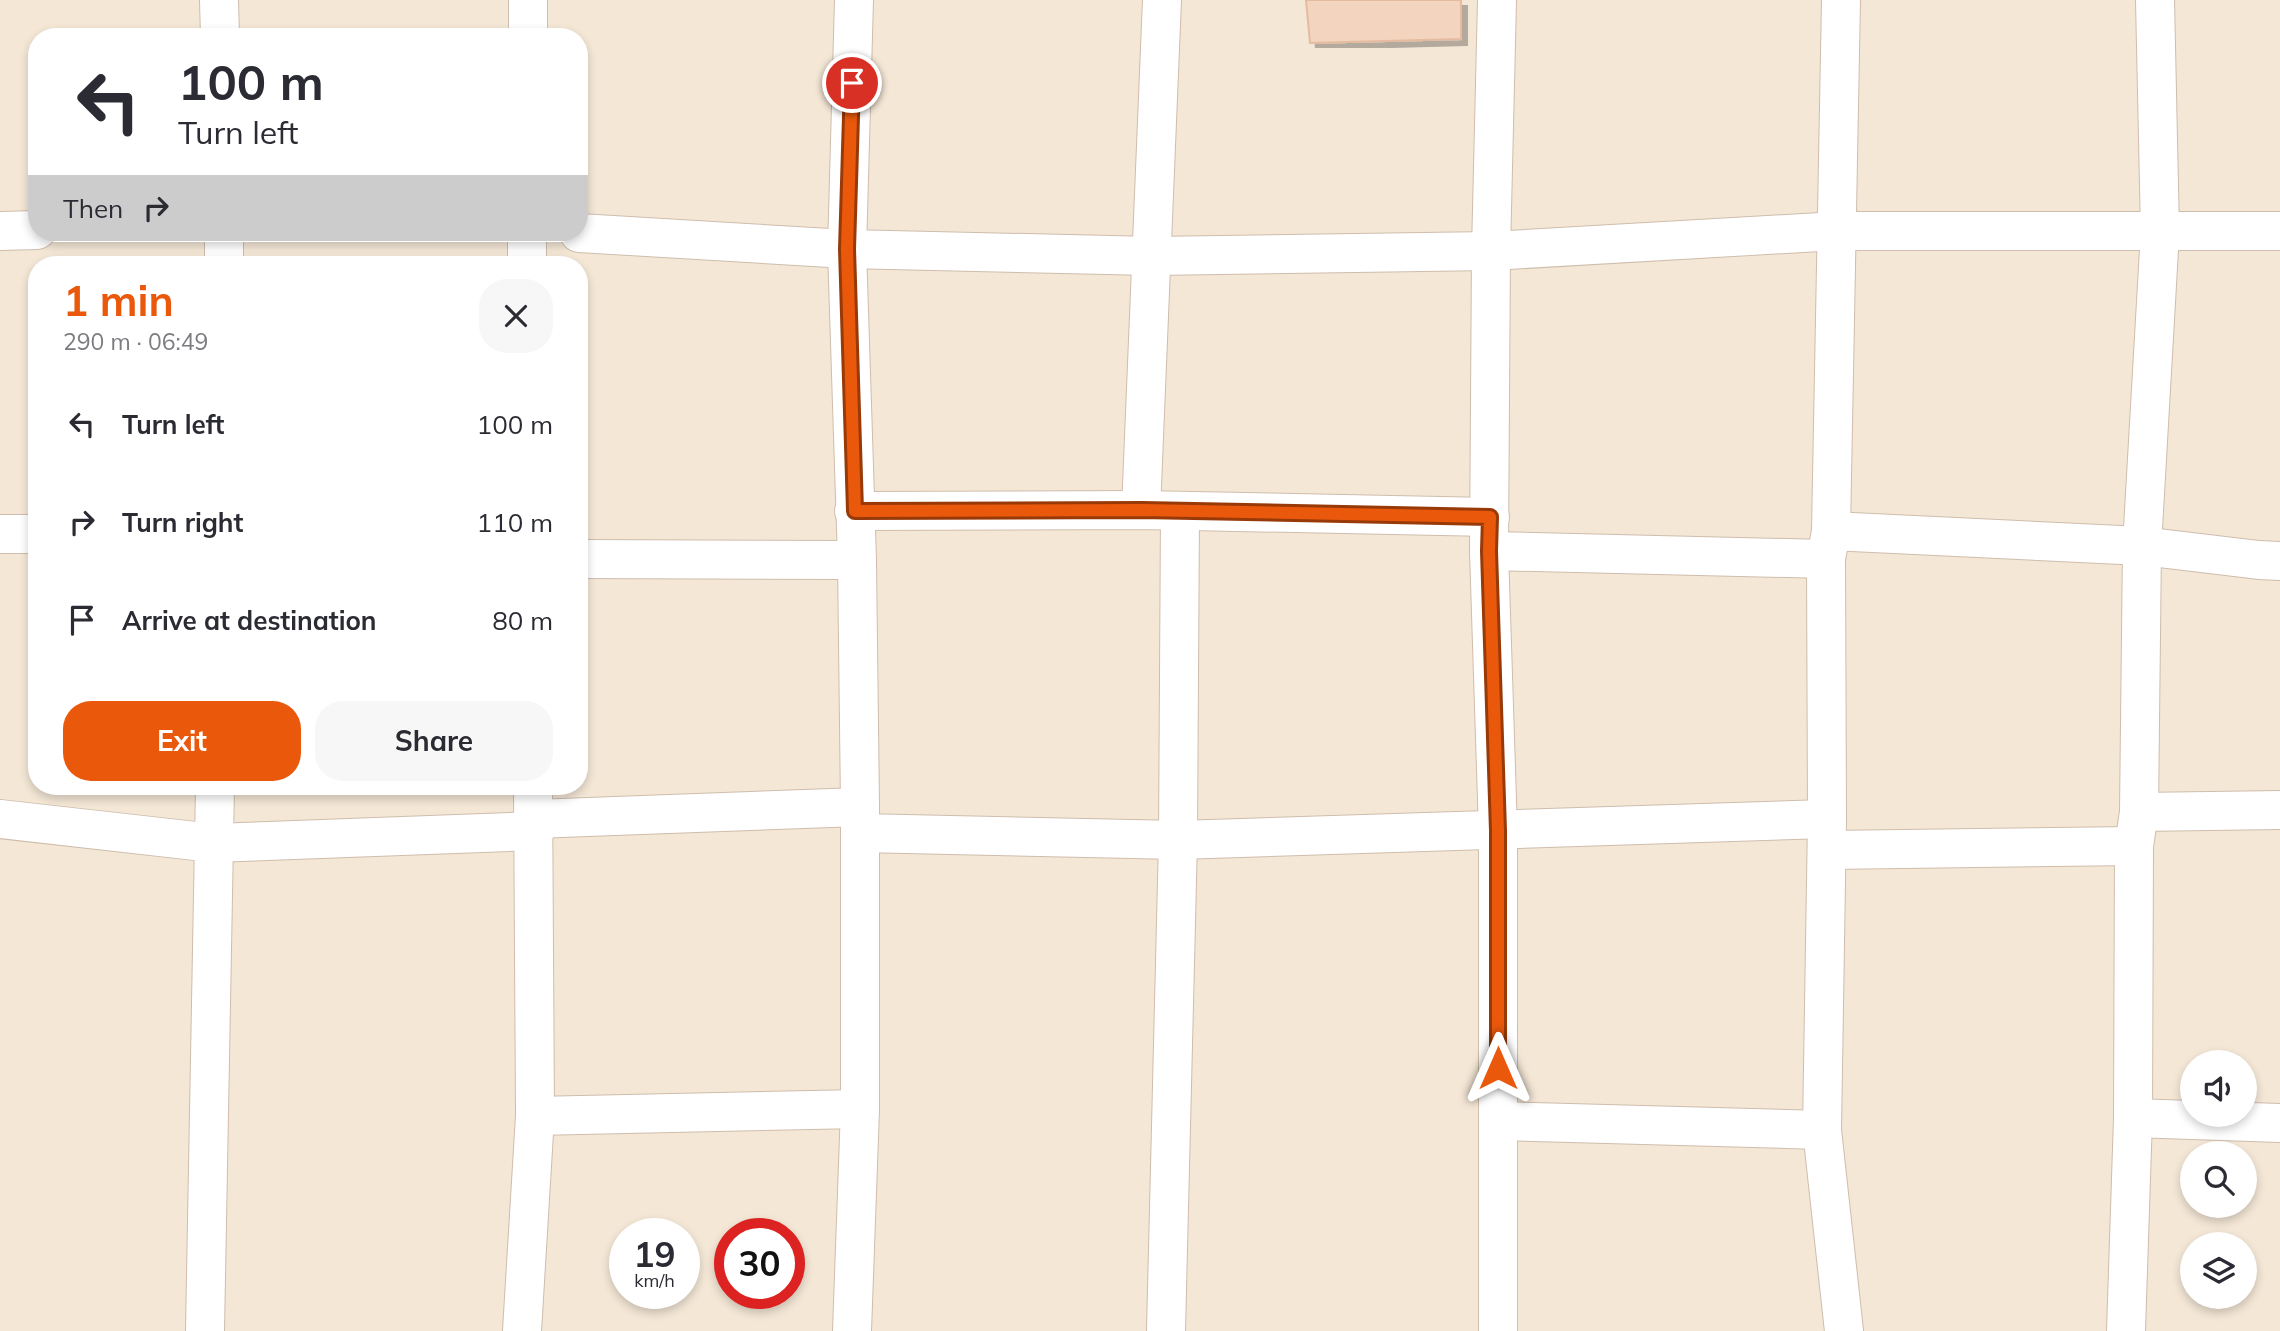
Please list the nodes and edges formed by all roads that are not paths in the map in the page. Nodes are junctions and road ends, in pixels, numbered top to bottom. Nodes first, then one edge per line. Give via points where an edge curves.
1 (219, 0) edge
2 (528, 0) edge
3 (855, 0) edge
4 (1162, 0) edge
5 (1497, 0) edge
6 (1841, 0) edge
7 (2155, 0) edge
8 (220, 28) edge
9 (528, 28) edge
10 (28, 230) edge
11 (0, 231) edge
12 (1837, 231) junction
13 (2280, 231) edge
14 (2160, 232) junction
15 (588, 234) edge
16 (847, 249) junction
17 (1491, 251) junction
18 (1152, 256) junction
19 (1142, 510) junction
20 (855, 511) junction
21 (1181, 512) junction
22 (0, 534) edge
23 (28, 534) edge
24 (1490, 534) junction
25 (1829, 545) junction
26 (2142, 546) junction
27 (588, 559) edge
28 (857, 560) junction
29 (2280, 561) edge
30 (215, 795) edge
31 (2280, 810) edge
32 (534, 812) edge
33 (0, 818) edge
34 (860, 820) junction
35 (2137, 829) junction
36 (1498, 831) junction
37 (1827, 834) junction
38 (1178, 841) junction
39 (213, 843) junction
40 (860, 1109) junction
41 (535, 1116) junction
42 (2133, 1118) junction
43 (1498, 1121) junction
44 (2280, 1123) edge
45 (1822, 1130) junction
46 (205, 1331) edge
47 (522, 1331) edge
48 (852, 1331) edge
49 (1166, 1331) edge
50 (1498, 1331) edge
51 (1844, 1331) edge
52 (2126, 1331) edge

1 - 8 street
2 - 9 street
3 - 16 street
4 - 18 street
5 - 17 street
6 - 12 street
7 - 14 street
10 - 11 street
12 - 14 street
12 - 17 street
12 - 25 street
13 - 14 street
14 - 26 street
15 - 16 street
16 - 18 street
16 - 20 street
17 - 18 street
17 - 24 street
18 - 19 street
19 - 20 street
19 - 21 street
20 - 28 street
21 - 24 street
21 - 38 street
22 - 23 street
24 - 25 street
24 - 36 street
25 - 26 street
25 - 37 street
26 - 29 street
26 - 35 street
27 - 28 street
28 - 34 street
30 - 39 street
31 - 35 street
32 - 34 street
32 - 39 street
32 - 41 street
33 - 39 street
34 - 38 street
34 - 40 street
35 - 37 street
35 - 42 street
36 - 37 street
36 - 38 street
36 - 43 street
37 - 45 street
38 - 49 street
39 - 46 street
40 - 41 street
40 - 48 street
41 - 47 street
42 - 44 street
42 - 52 street
43 - 45 street
43 - 50 street
45 - 51 street

